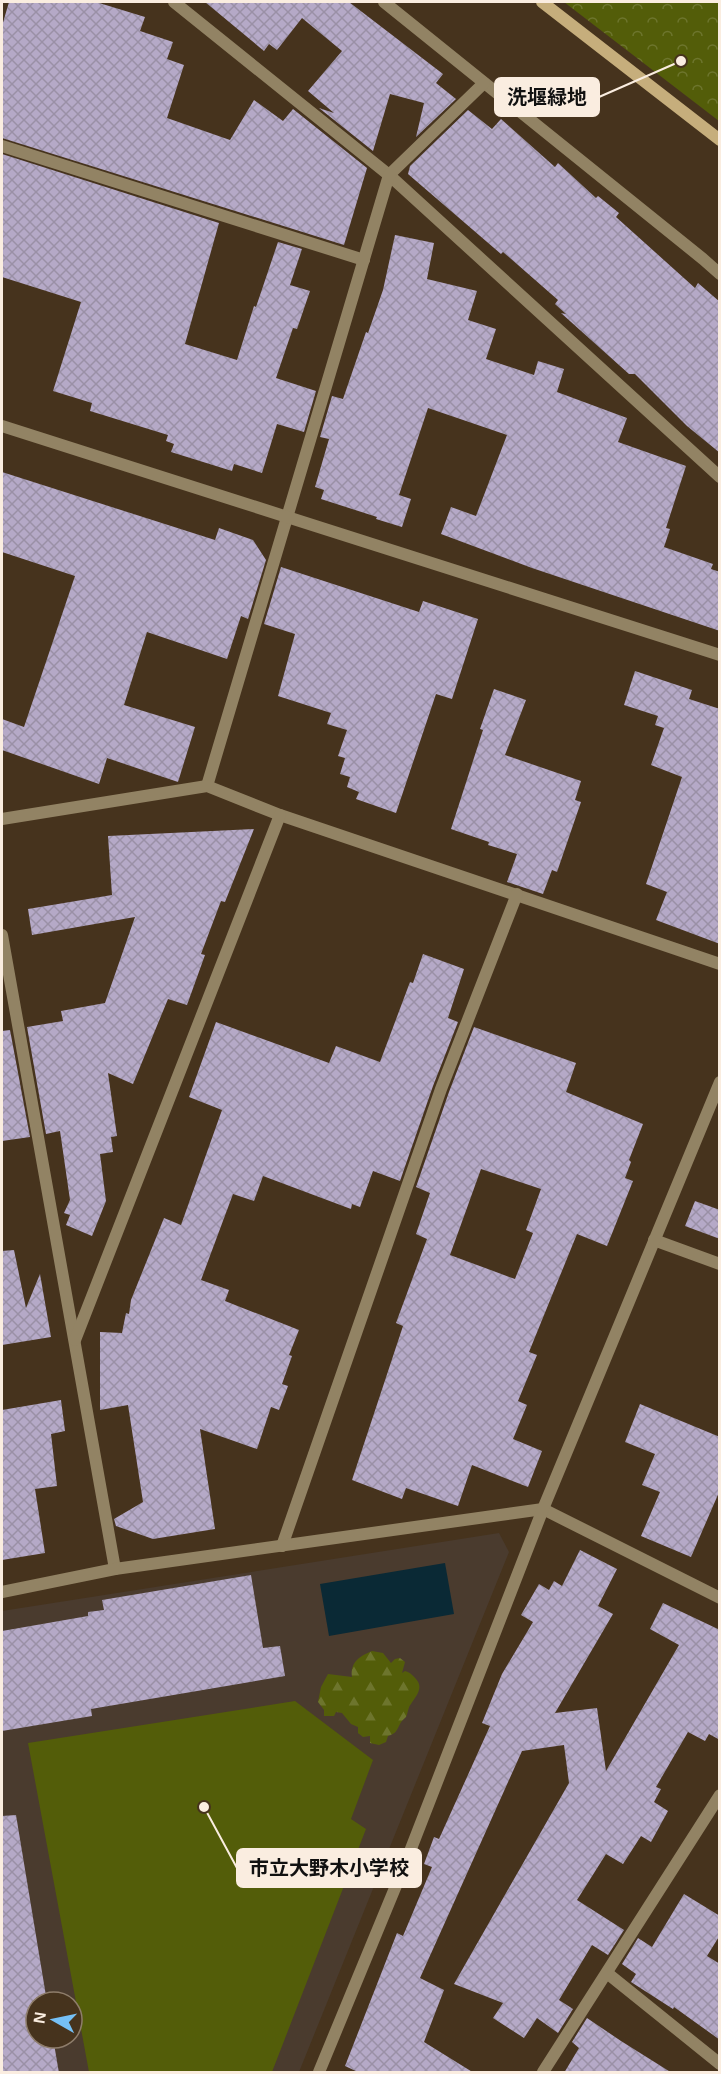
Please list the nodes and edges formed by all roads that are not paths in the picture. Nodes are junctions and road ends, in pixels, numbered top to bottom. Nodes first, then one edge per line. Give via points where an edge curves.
1 (174, 2) edge
2 (384, 2) edge
3 (542, 2) edge
4 (484, 83) junction
5 (720, 140) edge
6 (2, 146) edge
7 (389, 175) junction
8 (364, 260) junction
9 (720, 274) edge
10 (2, 426) edge
11 (720, 477) edge
12 (288, 517) junction
13 (720, 655) edge
14 (207, 786) junction
15 (280, 815) junction
16 (2, 819) edge
17 (517, 894) junction
18 (2, 935) edge
19 (720, 964) edge
20 (720, 1082) edge
21 (654, 1240) junction
22 (720, 1264) edge
23 (75, 1341) junction
24 (543, 1509) junction
25 (282, 1546) junction
26 (115, 1569) junction
27 (2, 1592) edge
28 (720, 1598) edge
29 (720, 1795) edge
30 (607, 1973) junction
31 (720, 2064) edge
32 (319, 2073) edge
33 (543, 2073) edge

1 - 7 street
2 - 4 street
3 - 5 main road
4 - 7 street
4 - 9 street
6 - 8 street
7 - 8 street
7 - 11 street
8 - 12 street
10 - 12 street
12 - 13 street
12 - 14 street
14 - 15 street
14 - 16 street
15 - 17 street
15 - 23 street
17 - 19 street
17 - 25 street via 441,1089
18 - 23 street
20 - 21 street
21 - 22 street
21 - 24 street
23 - 26 street
24 - 25 street
24 - 28 street
24 - 32 street
25 - 26 street
26 - 27 street
29 - 30 street
30 - 31 street
30 - 33 street

